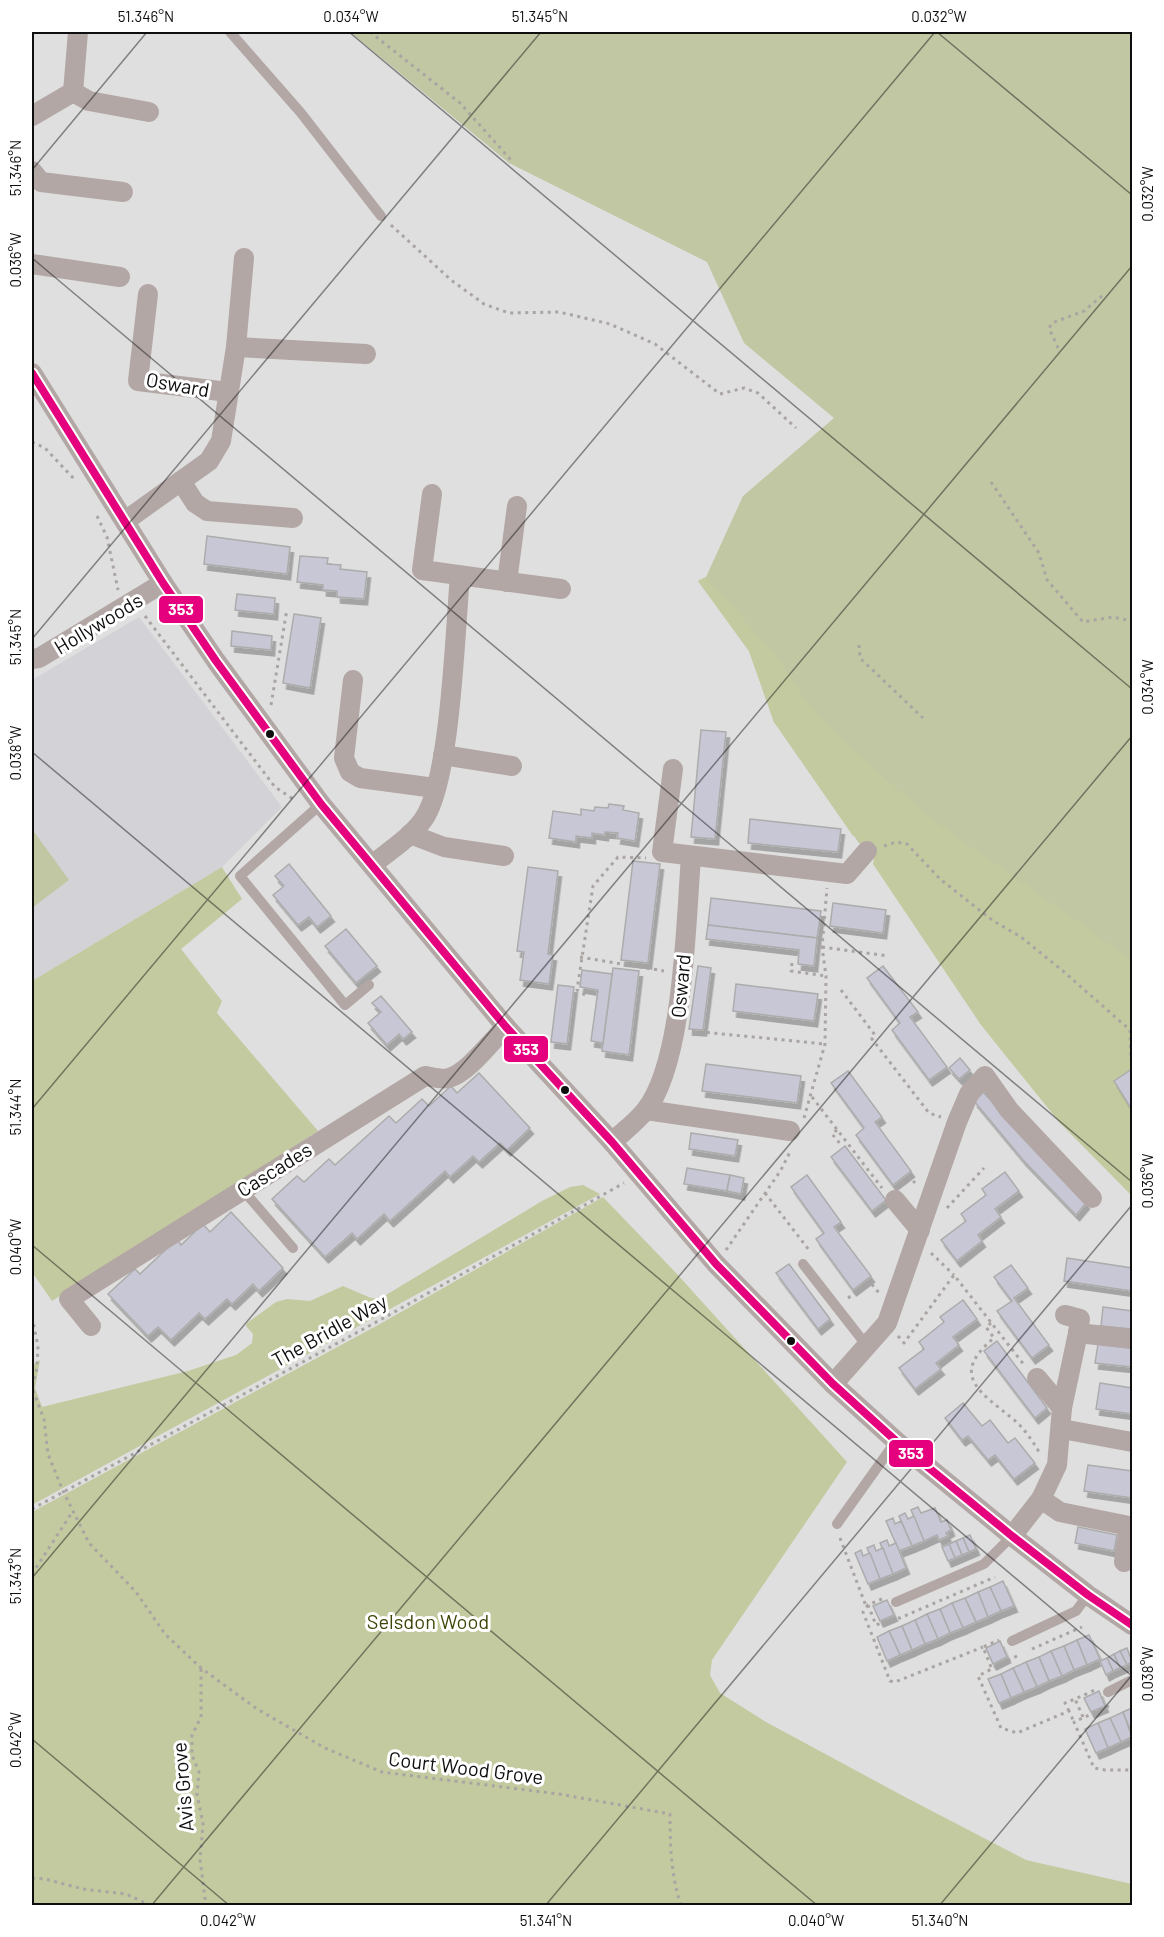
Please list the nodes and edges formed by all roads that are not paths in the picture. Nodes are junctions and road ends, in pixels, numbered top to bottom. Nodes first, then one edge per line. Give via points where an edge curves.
1 (78, 32) edge
2 (230, 32) edge
3 (73, 92) junction
4 (149, 112) dead end
5 (32, 116) edge
6 (32, 171) edge
7 (123, 192) dead end
8 (381, 216) road end
9 (244, 258) dead end
10 (32, 264) edge
11 (120, 278) dead end
12 (148, 294) dead end
13 (236, 347) junction
14 (366, 354) dead end
15 (33, 379) edge
16 (228, 392) junction
17 (181, 481) junction
18 (432, 494) dead end
19 (517, 506) dead end
20 (293, 518) dead end
21 (125, 521) junction
22 (460, 576) junction
23 (507, 582) junction
24 (163, 583) junction
25 (561, 589) dead end
26 (32, 659) edge
27 (353, 680) dead end
28 (443, 754) junction
29 (512, 765) dead end
30 (673, 769) dead end
31 (435, 788) junction
32 (321, 804) junction
33 (410, 834) junction
34 (867, 851) road end
35 (504, 856) dead end
36 (691, 857) junction
37 (372, 865) junction
38 (369, 985) dead end
39 (506, 1027) junction
40 (645, 1110) junction
41 (794, 1133) road end
42 (612, 1142) junction
43 (242, 1189) junction
44 (892, 1194) road end
45 (1092, 1198) dead end
46 (918, 1235) junction
47 (293, 1248) dead end
48 (803, 1264) dead end
49 (1065, 1315) dead end
50 (91, 1326) dead end
51 (1078, 1333) junction
52 (1132, 1339) edge
53 (867, 1346) junction
54 (1033, 1369) road end
55 (833, 1384) junction
56 (1062, 1408) junction
57 (1062, 1429) junction
58 (897, 1441) junction
59 (1132, 1442) edge
60 (1041, 1499) junction
61 (837, 1524) dead end
62 (1012, 1536) junction
63 (1124, 1562) dead end
64 (1088, 1595) junction
65 (892, 1599) road end
66 (1132, 1625) edge
67 (1007, 1640) road end
68 (1132, 1680) edge
69 (1103, 1690) road end

1 - 3 street
2 - 8 lane via 301,113
3 - 4 street via 89,101
3 - 5 street
6 - 7 street via 41,182
9 - 13 street, Osward
10 - 11 street
12 - 16 street, Osward via 138,381
13 - 14 street
13 - 16 street, Osward
15 - 21 street
16 - 17 street, Osward via 221,441 209,460
17 - 20 street via 195,503 207,511
17 - 21 street, Osward
18 - 22 street via 422,570
19 - 23 street
21 - 24 street
22 - 23 street
22 - 28 street
23 - 25 street
24 - 26 street, Hollywoods via 134,609
24 - 32 street
27 - 31 street via 344,758 350,772 360,778
28 - 29 street
28 - 31 street
30 - 36 street via 662,852
31 - 33 street via 423,820
32 - 37 street
32 - 38 lane via 240,876 345,1005
33 - 35 street via 444,847
33 - 37 street
34 - 36 street via 847,874
36 - 40 street, Osward via 676,1030 667,1062
37 - 39 street
39 - 42 street
39 - 43 street, Cascades via 471,1066 448,1079 425,1076
40 - 41 street
40 - 42 street, Osward
42 - 55 street via 716,1264
43 - 47 lane
43 - 50 street, Cascades via 69,1299
44 - 46 street
45 - 46 street via 1009,1110 985,1076 969,1094 957,1122 938,1205
46 - 53 street via 890,1317
48 - 53 lane
49 - 51 street via 1080,1319
51 - 52 street
51 - 56 street
53 - 55 street
54 - 56 street
55 - 58 street
56 - 57 street
57 - 59 street
57 - 60 street via 1057,1465
58 - 61 lane
58 - 62 street
60 - 62 street
60 - 63 street via 1060,1512 1129,1526
62 - 64 street
62 - 65 lane via 984,1564
64 - 66 street
64 - 67 lane via 1076,1611
68 - 69 lane

